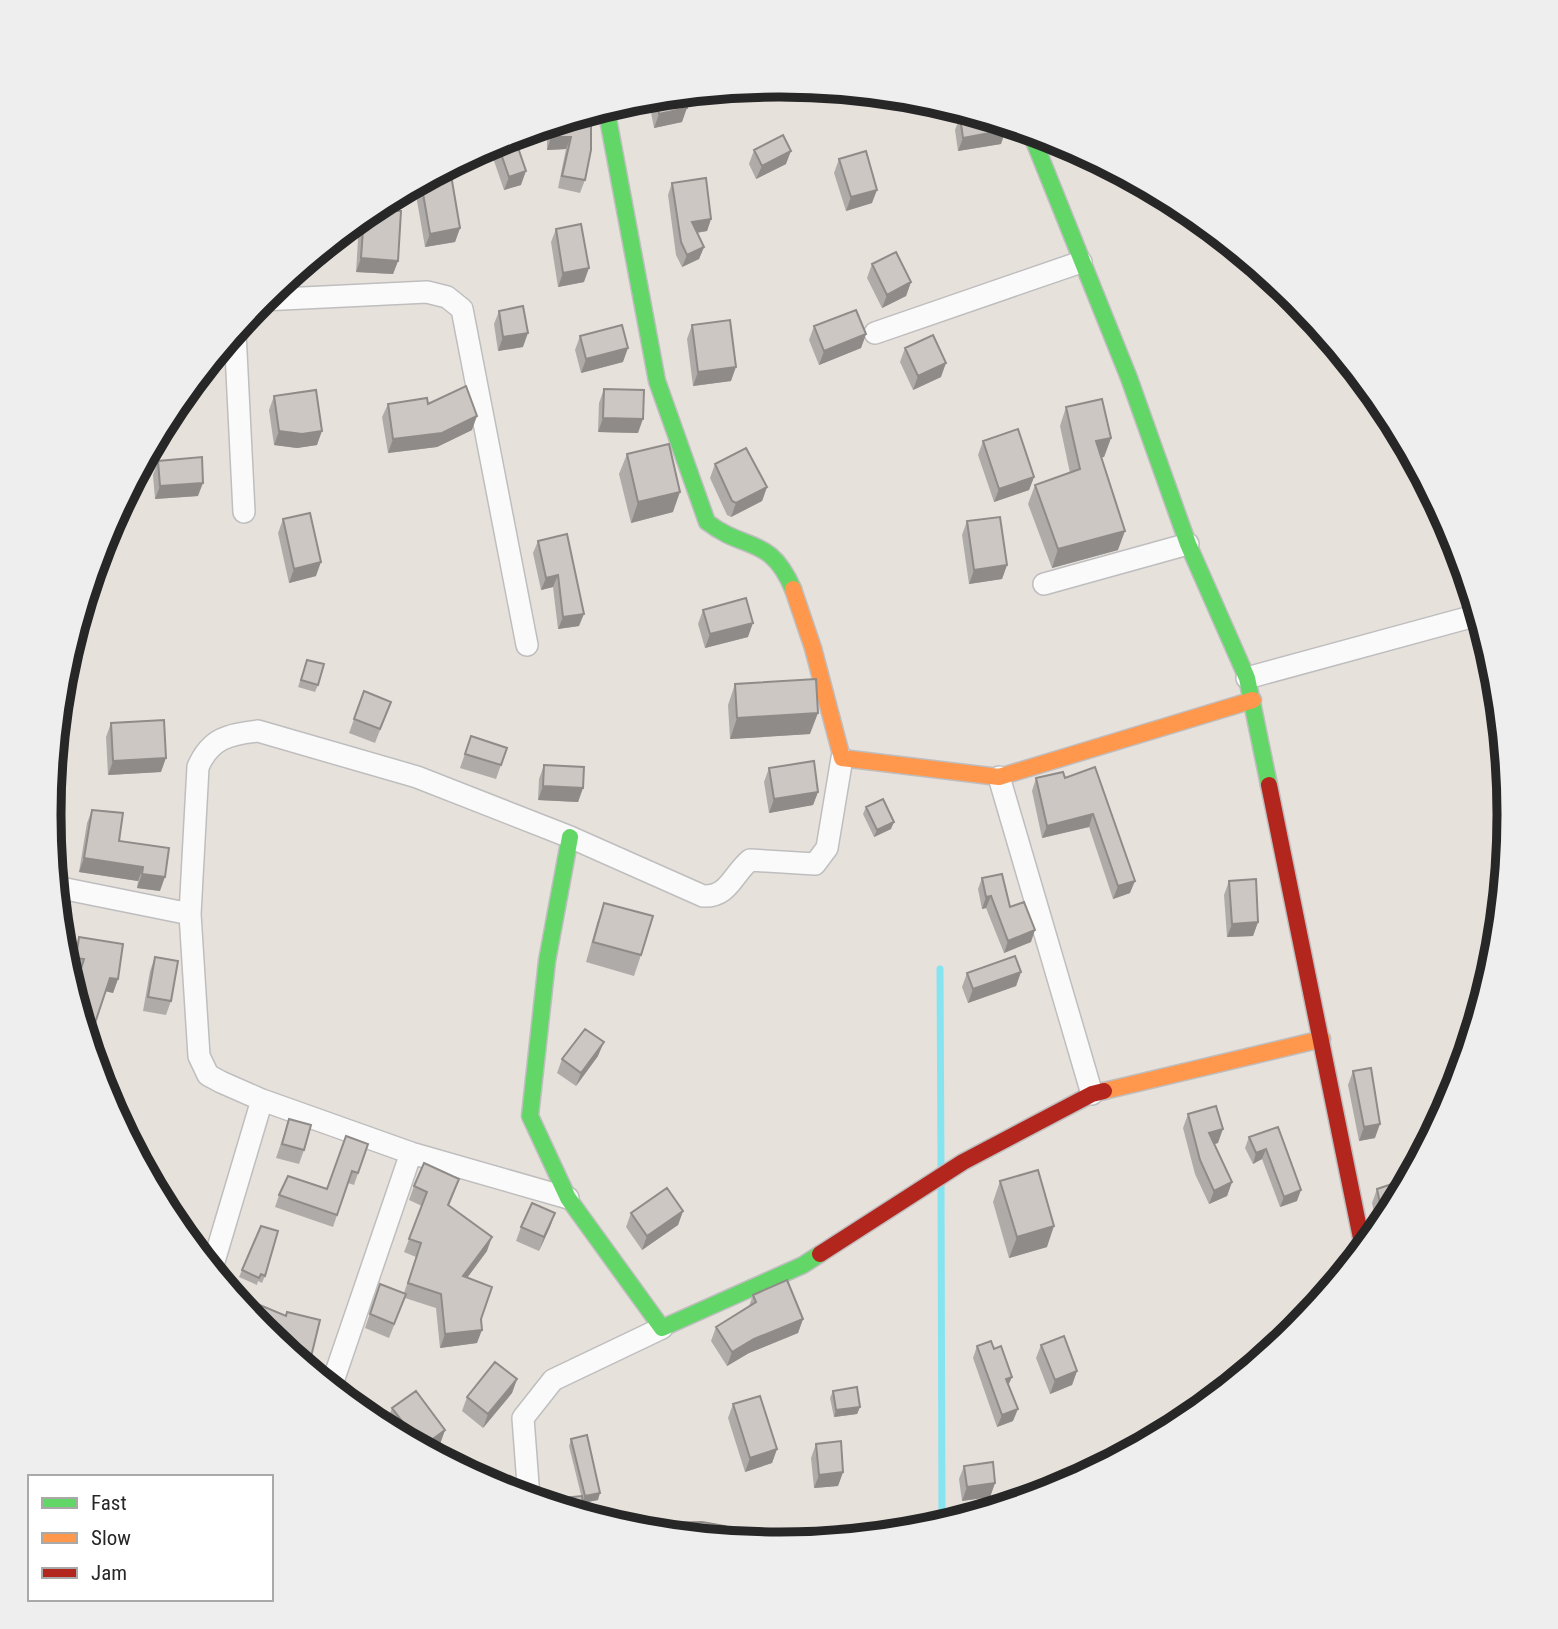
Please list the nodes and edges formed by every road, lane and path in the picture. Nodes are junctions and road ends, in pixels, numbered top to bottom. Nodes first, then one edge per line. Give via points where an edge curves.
1 (608, 118) edge
2 (1035, 144) edge
3 (1081, 262) junction
4 (280, 299) edge
5 (875, 333) dead end
6 (236, 345) edge
7 (244, 512) dead end
8 (1188, 544) junction
9 (1044, 584) dead end
10 (1469, 618) edge
11 (527, 645) dead end
12 (1247, 678) junction
13 (1253, 700) junction
14 (842, 758) junction
15 (999, 777) junction
16 (570, 837) junction
17 (65, 889) edge
18 (190, 914) junction
19 (1322, 1039) junction
20 (1092, 1094) junction
21 (262, 1100) junction
22 (411, 1153) junction
23 (568, 1198) junction
24 (1360, 1234) edge
25 (215, 1258) edge
26 (662, 1328) junction
27 (334, 1378) edge
28 (528, 1487) edge

1 - 14 street via 657,382 707,522 716,531 771,552 790,579
2 - 3 street
3 - 5 street
3 - 8 street via 1129,378
4 - 11 street via 427,292 447,297 462,309
6 - 7 street
8 - 9 street
8 - 12 street
10 - 12 street
12 - 13 street
13 - 15 street
13 - 19 street
14 - 15 street
14 - 16 street via 827,848 815,864 750,860 716,896 702,895
15 - 20 street
16 - 18 street via 416,777 258,731 236,733 205,751 198,767
16 - 23 street via 547,961 530,1116
17 - 18 street
18 - 21 street via 199,1056 208,1075
19 - 20 street
19 - 24 street
20 - 26 street via 963,1162 803,1265
21 - 22 street
21 - 25 street
22 - 23 street
22 - 27 street
23 - 26 street
26 - 28 street via 553,1380 523,1418

